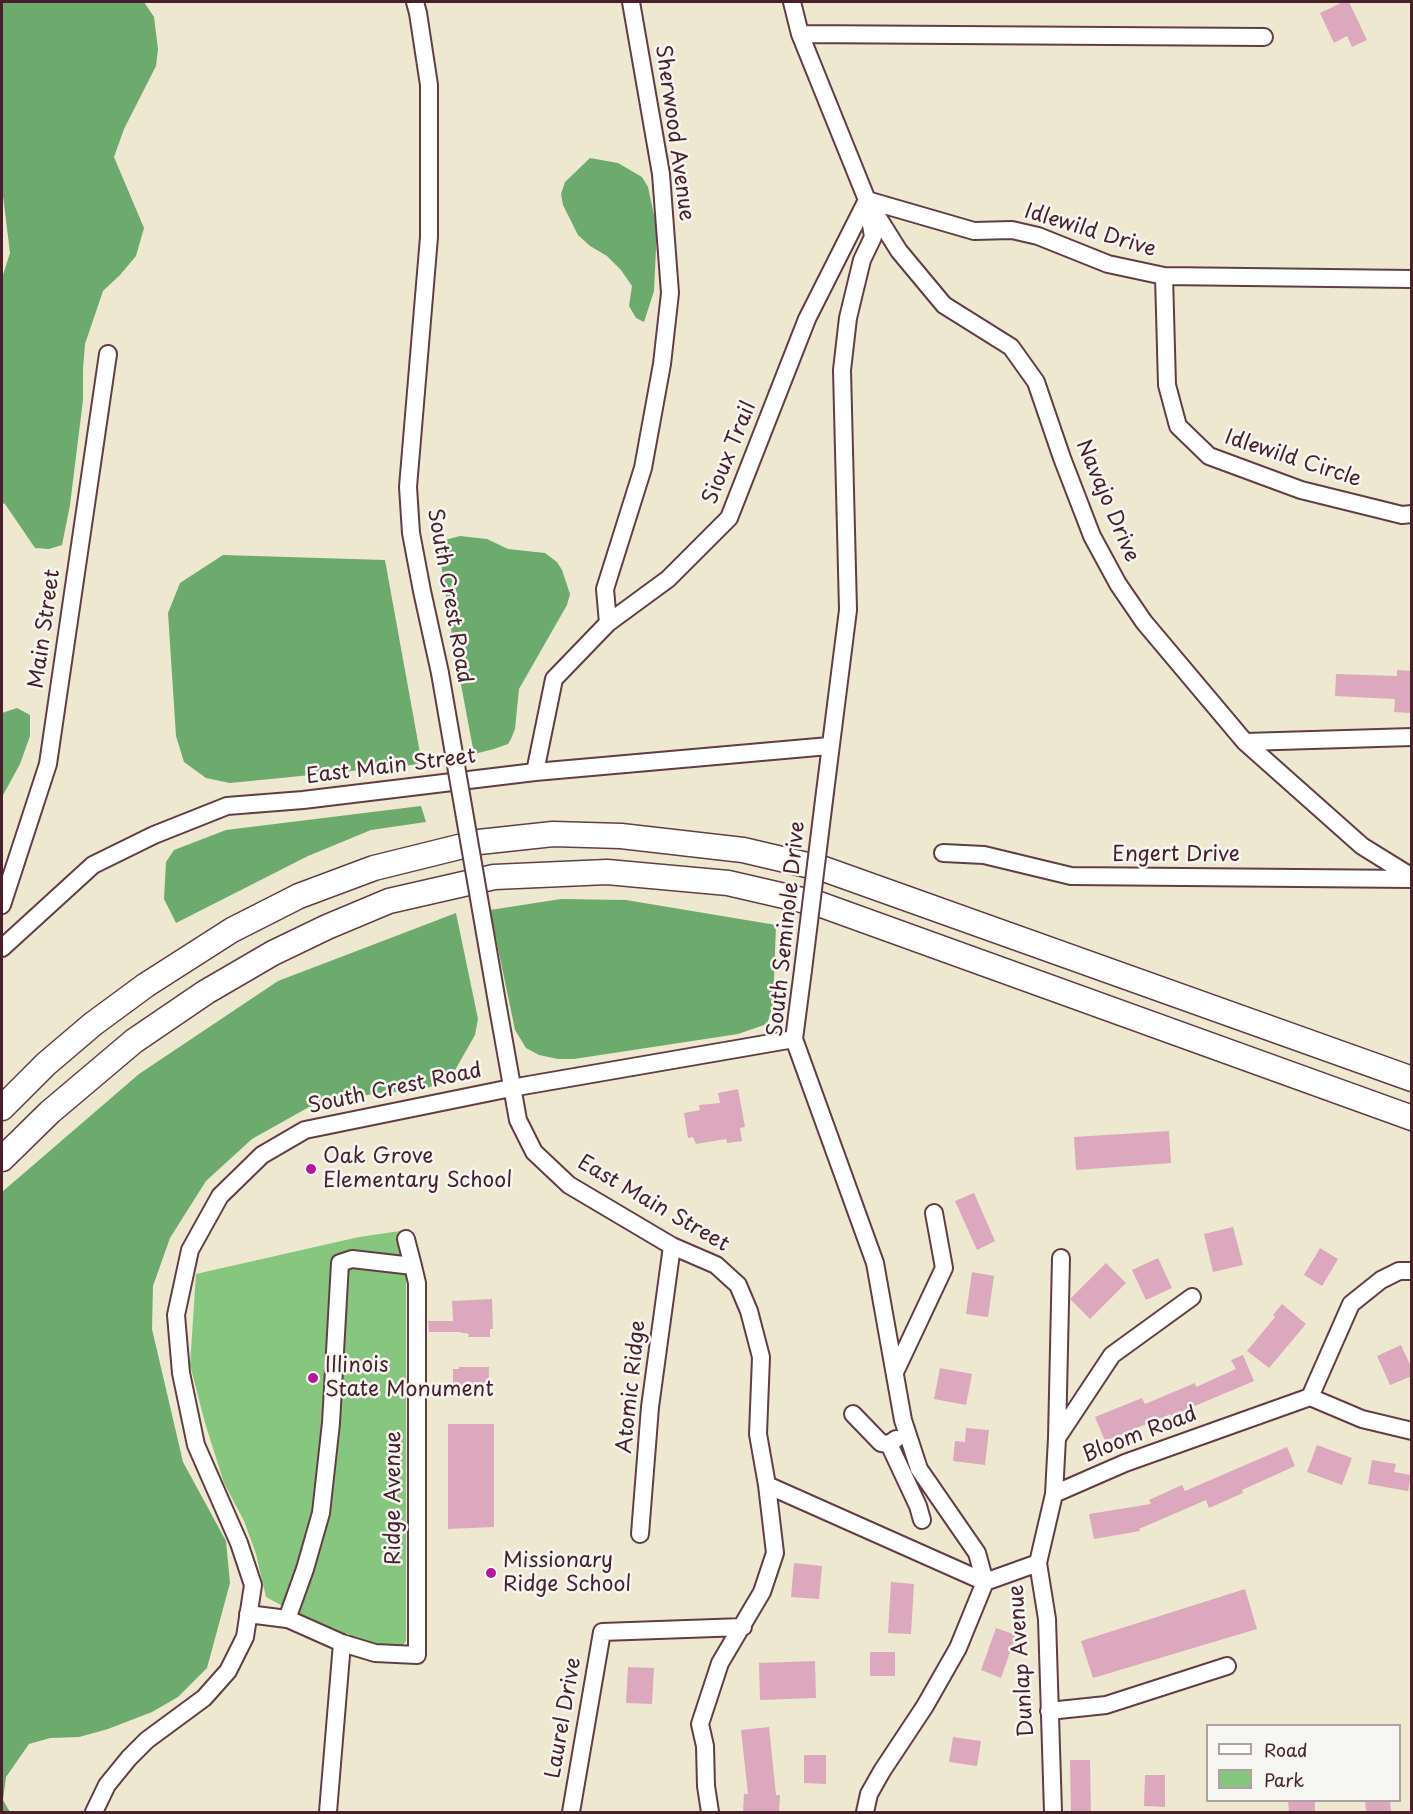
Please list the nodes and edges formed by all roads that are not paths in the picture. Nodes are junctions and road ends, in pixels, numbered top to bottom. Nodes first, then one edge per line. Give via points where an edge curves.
1 (415, 2) edge
2 (631, 2) edge
3 (792, 2) edge
4 (800, 34) junction
5 (1264, 37) dead end
6 (867, 200) junction
7 (1164, 276) junction
8 (1412, 279) edge
9 (108, 354) dead end
10 (1412, 514) edge
11 (608, 623) junction
12 (1412, 737) edge
13 (1245, 742) junction
14 (829, 746) junction
15 (535, 772) junction
16 (943, 853) dead end
17 (1412, 878) edge
18 (2, 906) edge
19 (2, 948) edge
20 (794, 1039) junction
21 (1412, 1079) edge
22 (511, 1088) junction
23 (2, 1108) edge
24 (1412, 1118) edge
25 (2, 1159) edge
26 (934, 1213) dead end
27 (406, 1239) dead end
28 (672, 1246) junction
29 (1061, 1258) dead end
30 (413, 1266) junction
31 (1412, 1271) edge
32 (1192, 1297) dead end
33 (896, 1370) junction
34 (1310, 1397) junction
35 (853, 1414) dead end
36 (907, 1431) junction
37 (1412, 1431) edge
38 (1057, 1438) junction
39 (889, 1444) junction
40 (767, 1485) junction
41 (1054, 1494) junction
42 (922, 1520) dead end
43 (640, 1534) dead end
44 (1038, 1563) junction
45 (985, 1582) junction
46 (248, 1614) junction
47 (287, 1619) junction
48 (743, 1627) junction
49 (342, 1643) junction
50 (1227, 1666) dead end
51 (1049, 1711) junction
52 (94, 1812) edge
53 (328, 1812) edge
54 (571, 1812) edge
55 (710, 1812) edge
56 (865, 1812) edge
57 (1053, 1812) edge

1 - 22 street, South Crest Road, bridge via 429,85 429,237 408,487 411,533 440,673
2 - 11 street, Sherwood Avenue via 661,174 670,293 663,364 643,468 605,589
3 - 4 street, South Seminole Drive
4 - 5 street
4 - 6 street, South Seminole Drive
6 - 7 street, Idlewild Drive via 974,231 1012,230 1038,236 1108,264
6 - 11 street, Sioux Trail via 807,319 729,518 668,579
6 - 13 street, Navajo Drive via 899,251 944,305 1011,347 1036,382 1092,536 1118,584 1144,622
6 - 14 street, South Seminole Drive via 873,237 862,260 848,318 842,370 848,610
7 - 8 street, Idlewild Drive
7 - 10 street, Idlewild Circle via 1167,385 1178,426 1209,456 1301,490 1402,515
9 - 18 street, Main Street via 48,764
11 - 15 street, Sioux Trail via 554,680
12 - 13 street
13 - 17 street, Navajo Drive via 1362,846
14 - 15 street, East Main Street
14 - 20 street, South Seminole Drive, bridge
15 - 19 street, East Main Street via 227,806 93,865
16 - 17 street, Engert Drive via 984,855 1071,876
20 - 22 street, South Crest Road
20 - 33 street, South Seminole Drive via 875,1263
21 - 23 highway via 824,869 743,850 621,836 553,834 479,842 374,868 270,910 146,985 93,1024
22 - 28 street, East Main Street via 518,1120 534,1152 569,1185
22 - 46 street, South Crest Road via 305,1130 262,1155 220,1196 190,1250 176,1314 181,1373 196,1445 253,1585
24 - 25 highway via 819,904 728,883 607,872 494,876 389,901 327,927 206,992 134,1041 50,1112
26 - 33 street via 944,1268
27 - 30 street, Ridge Avenue
28 - 40 street, East Main Street via 716,1265 738,1285 749,1311 761,1357 759,1434
28 - 43 street, Atomic Ridge via 650,1407
29 - 38 street
30 - 47 street via 352,1258 340,1263 331,1423 321,1513
30 - 49 street, Ridge Avenue via 417,1283 417,1655 375,1653
31 - 34 street via 1399,1271 1381,1280 1350,1304
32 - 38 street via 1112,1355
33 - 36 street, South Seminole Drive
34 - 37 street via 1362,1419
34 - 41 street, Bloom Road via 1125,1463
35 - 39 street via 881,1443
36 - 39 street
36 - 45 street, South Seminole Drive via 919,1469 977,1553
38 - 41 street
39 - 42 street
40 - 45 street
40 - 48 street, East Main Street via 775,1553 762,1592
41 - 44 street
44 - 45 street, Dunlap Avenue
44 - 51 street, Dunlap Avenue via 1047,1619
45 - 56 street via 958,1648 882,1771 869,1794
46 - 47 street, Ridge Avenue
46 - 52 street, South Crest Road via 245,1637 228,1671 204,1698 129,1758 107,1785
47 - 49 street, Ridge Avenue
48 - 54 street, Laurel Drive via 602,1632
48 - 55 street, East Main Street via 720,1663 700,1724
49 - 53 street
50 - 51 street via 1106,1705
51 - 57 street, Dunlap Avenue

